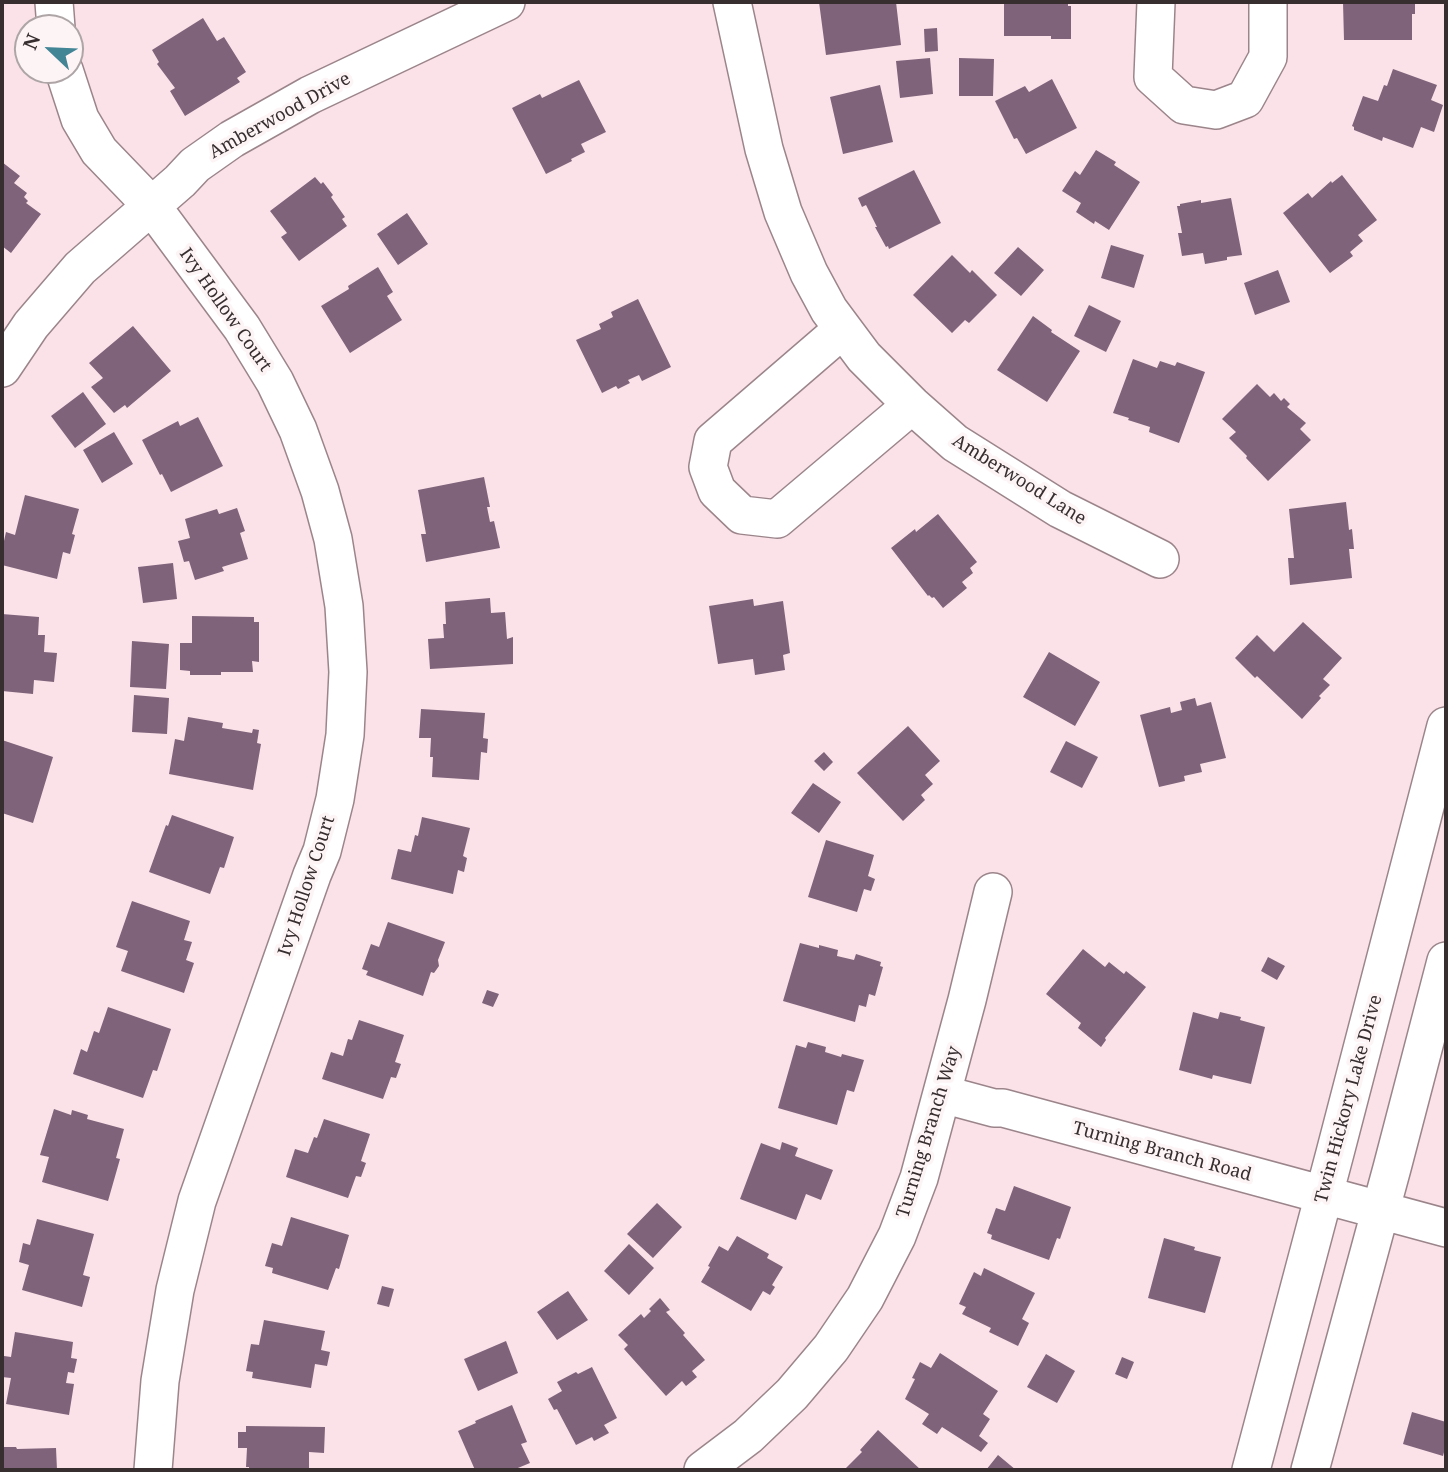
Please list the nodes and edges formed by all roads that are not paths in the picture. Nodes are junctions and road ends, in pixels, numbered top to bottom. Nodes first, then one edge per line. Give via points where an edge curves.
1 (506, 2) edge
2 (732, 2) edge
3 (1156, 2) edge
4 (1268, 2) edge
5 (69, 84) edge
6 (151, 205) junction
7 (843, 329) junction
8 (2, 368) edge
9 (912, 405) junction
10 (1160, 559) dead end
11 (1446, 726) edge
12 (993, 892) dead end
13 (1446, 961) edge
14 (942, 1094) junction
15 (1324, 1196) junction
16 (1380, 1211) junction
17 (1446, 1228) edge
18 (153, 1470) edge
19 (703, 1470) edge
20 (1251, 1470) edge
21 (1310, 1470) edge

1 - 6 street, Amberwood Drive via 310,95 232,139
2 - 7 street, Amberwood Lane via 764,149 783,212 809,272
3 - 4 street via 1153,77 1184,104 1216,110 1245,99 1268,57
5 - 6 street, Ivy Hollow Court via 80,119 99,151
6 - 8 street, Amberwood Drive via 80,268
6 - 18 street, Ivy Hollow Court via 242,328 298,430 332,539 344,606 348,671 345,735 322,851 198,1201 175,1290 160,1381
7 - 9 street, Amberwood Lane
7 - 9 street via 713,441 708,467 717,491 742,515 777,519
9 - 10 street, Amberwood Lane via 955,443 1060,509
11 - 15 street, Twin Hickory Lake Drive
12 - 14 street, Turning Branch Way
13 - 16 street
14 - 15 street, Turning Branch Road
14 - 19 street, Turning Branch Way via 906,1213 865,1298 792,1394
15 - 16 street, Turning Branch Road
15 - 20 street, Twin Hickory Lake Drive
16 - 17 street, Turning Branch Road
16 - 21 street

